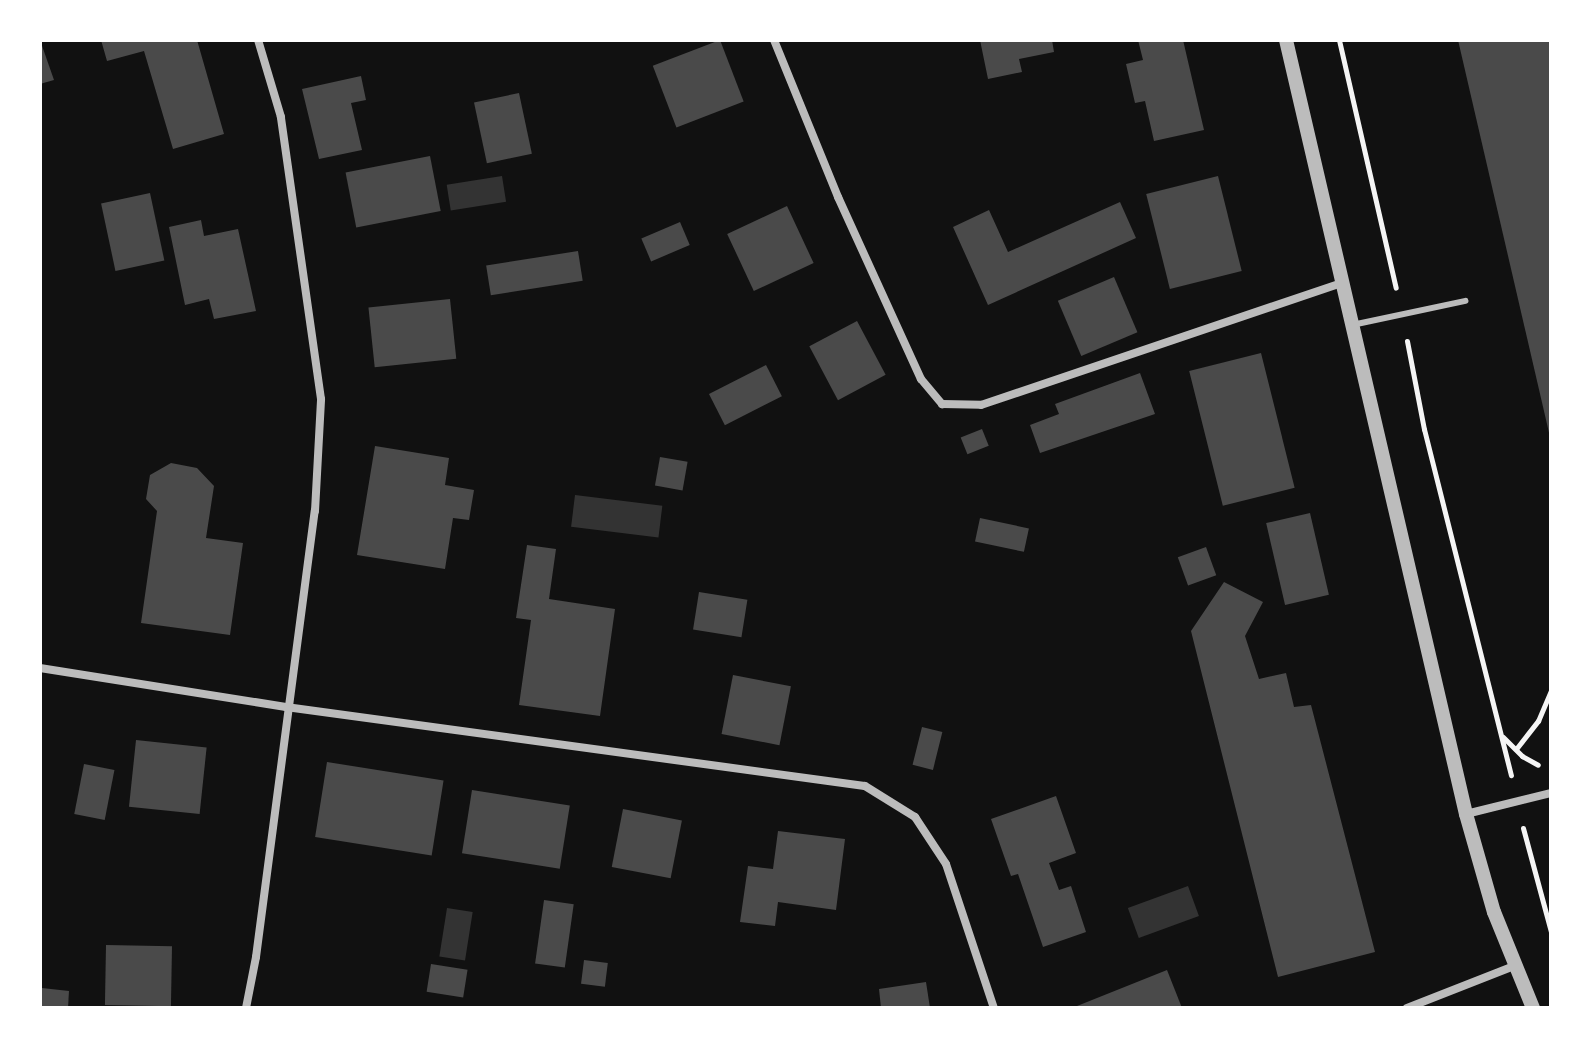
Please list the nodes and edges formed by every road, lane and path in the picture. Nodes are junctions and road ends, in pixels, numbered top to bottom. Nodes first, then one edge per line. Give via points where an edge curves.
1 (258, 40) edge
2 (774, 40) edge
3 (1286, 40) edge
4 (1339, 40) edge
5 (1341, 283) junction
6 (1465, 301) dead end
7 (1402, 312) junction
8 (1352, 325) junction
9 (40, 668) edge
10 (1551, 691) edge
11 (286, 707) junction
12 (1502, 736) junction
13 (1516, 749) junction
14 (1543, 766) dead end
15 (1551, 793) edge
16 (1517, 802) junction
17 (1466, 814) junction
18 (1551, 932) edge
19 (1514, 966) junction
20 (246, 1008) edge
21 (994, 1008) edge
22 (1407, 1008) edge
23 (1533, 1008) edge

1 - 11 street via 281,117 321,399 315,511
2 - 5 street via 921,379 942,404 981,405
3 - 5 street
4 - 7 path
5 - 8 street
6 - 7 lane
7 - 8 lane
7 - 12 path via 1424,429
8 - 17 street
9 - 11 street
10 - 13 path via 1538,721
11 - 20 street
11 - 21 street via 865,786 915,817 946,864
12 - 13 path
12 - 16 path
13 - 14 path
15 - 16 street
16 - 17 street
16 - 18 path
17 - 19 street
19 - 22 street
19 - 23 street

